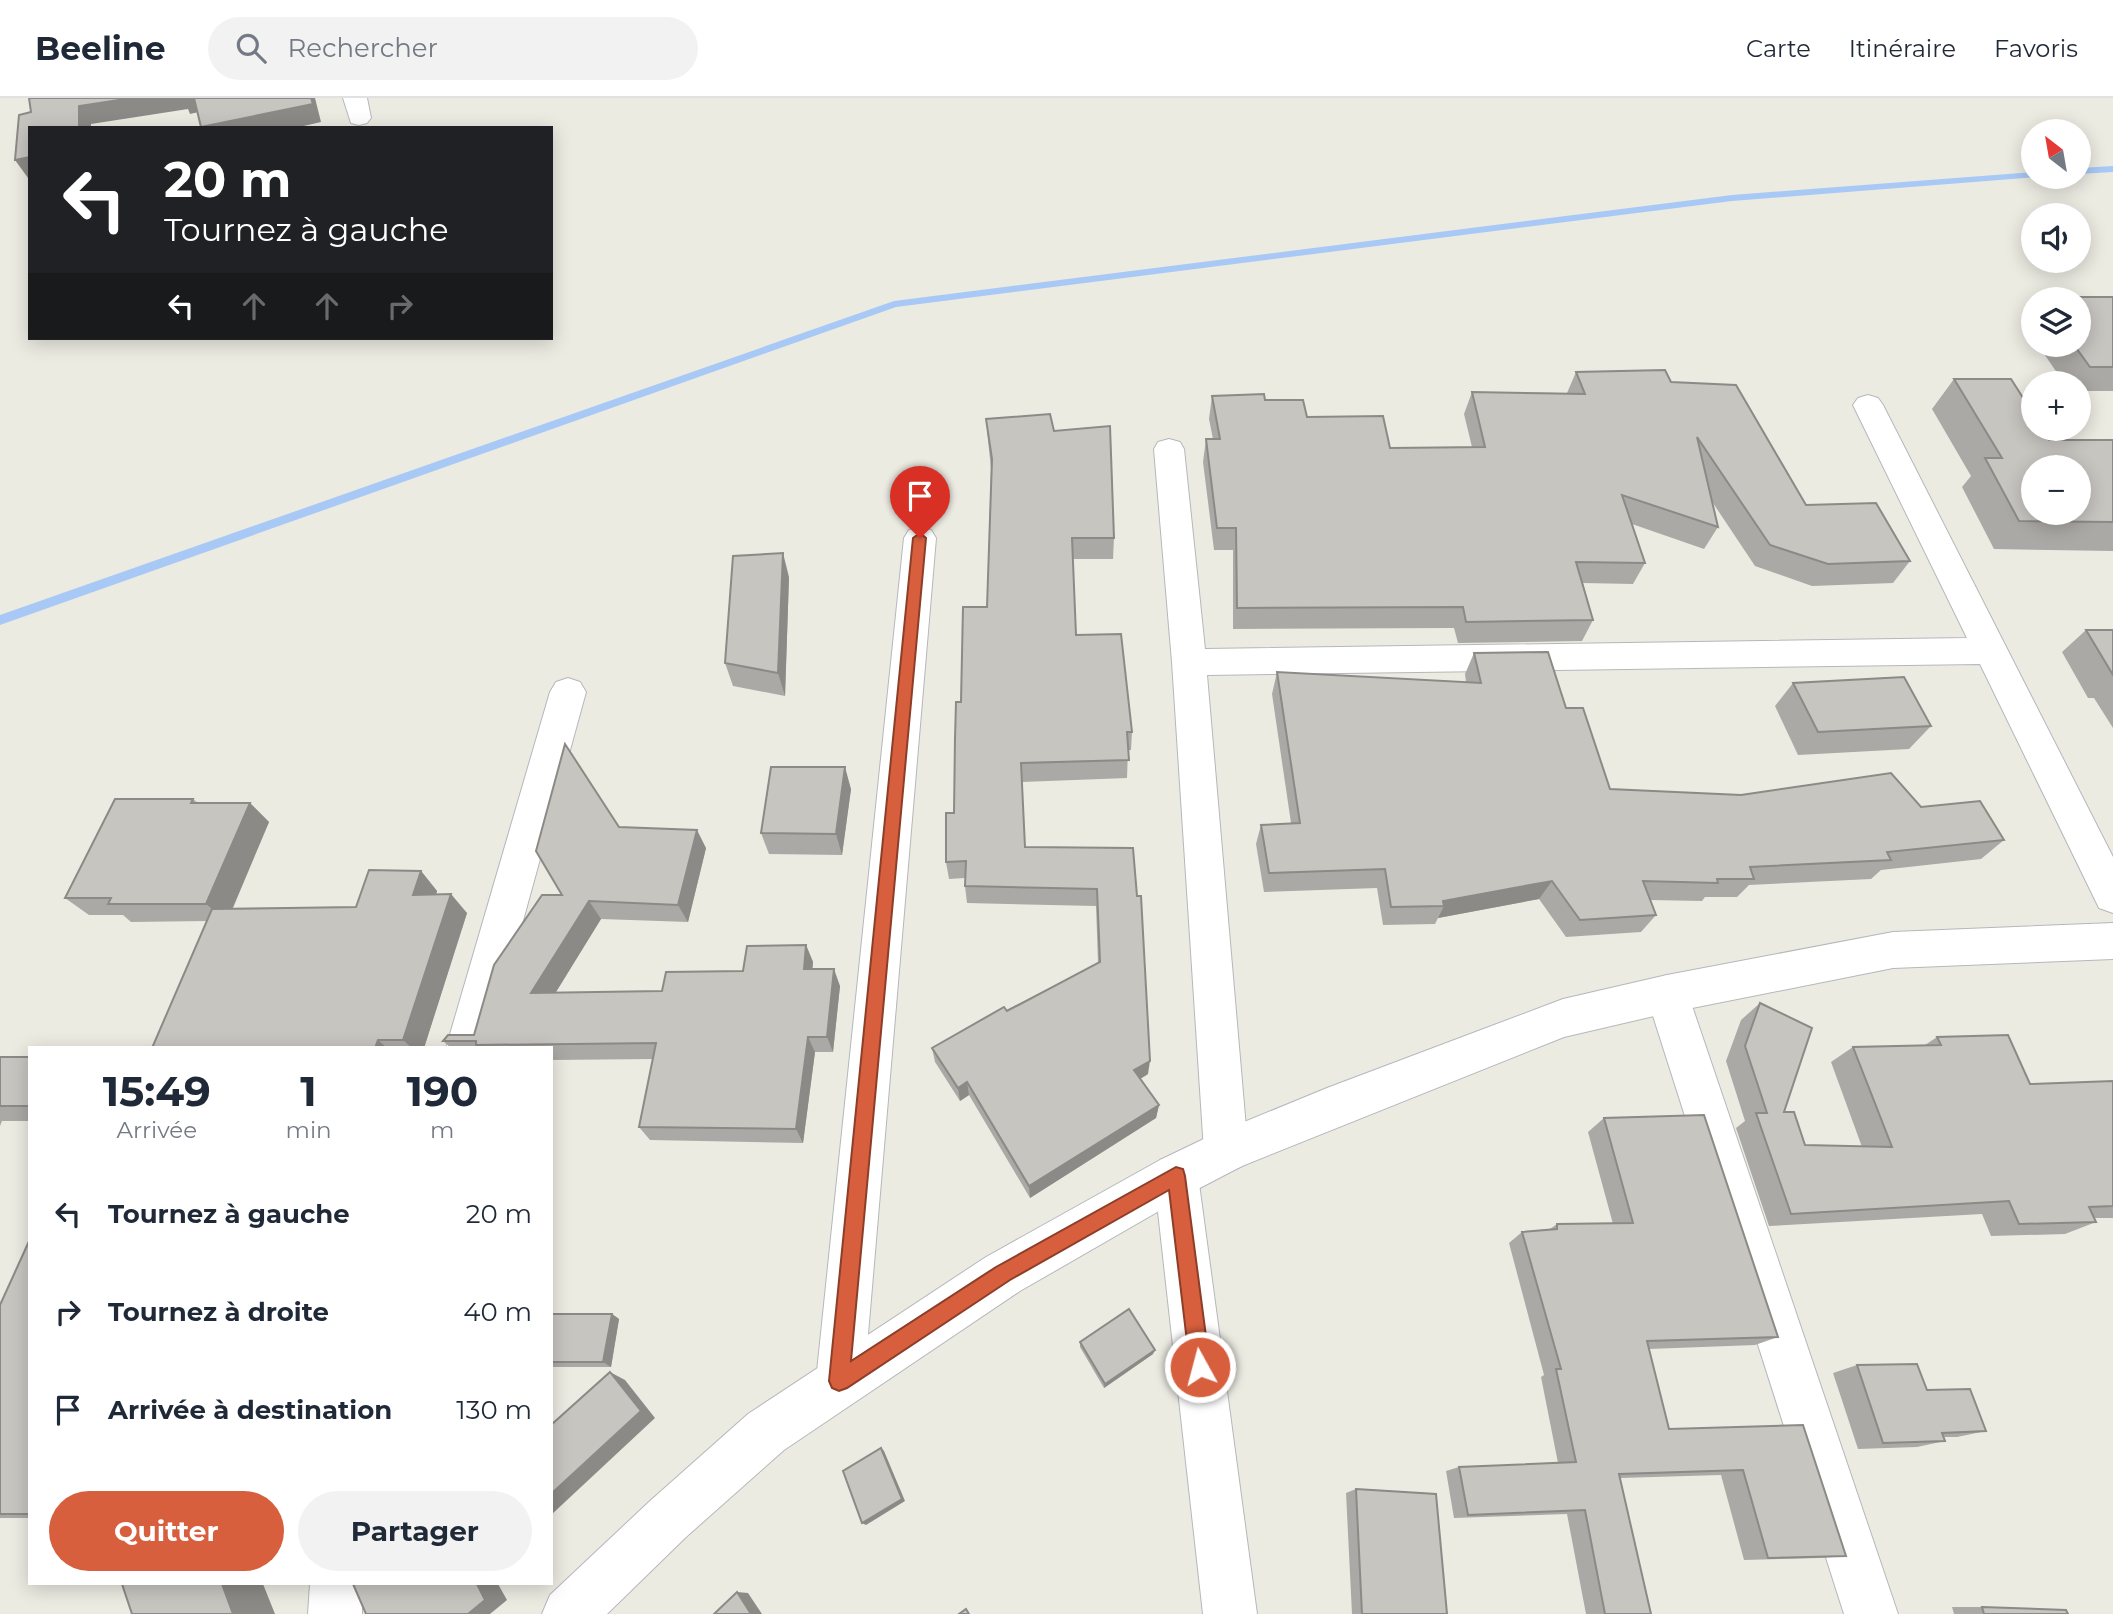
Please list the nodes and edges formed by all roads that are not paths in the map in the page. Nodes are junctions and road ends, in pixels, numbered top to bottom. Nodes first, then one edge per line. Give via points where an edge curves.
1 (1868, 405) dead end
2 (1169, 449) dead end
3 (920, 538) dead end
4 (1990, 651) junction
5 (1188, 662) junction
6 (568, 692) dead end
7 (2113, 896) edge
8 (2113, 941) edge
9 (1667, 994) junction
10 (468, 1046) edge
11 (1226, 1151) junction
12 (1176, 1176) junction
13 (839, 1381) junction
14 (336, 1585) edge
15 (335, 1614) edge
16 (569, 1614) edge
17 (1230, 1614) edge
18 (1871, 1614) edge

1 - 4 street
2 - 5 street
3 - 13 street
4 - 5 street
4 - 7 street
5 - 11 street
6 - 10 street
8 - 9 street via 1893,950
9 - 11 street via 1563,1018
9 - 18 street
11 - 12 street
12 - 13 street via 1003,1273
12 - 17 street
13 - 16 street via 766,1432
14 - 15 street

